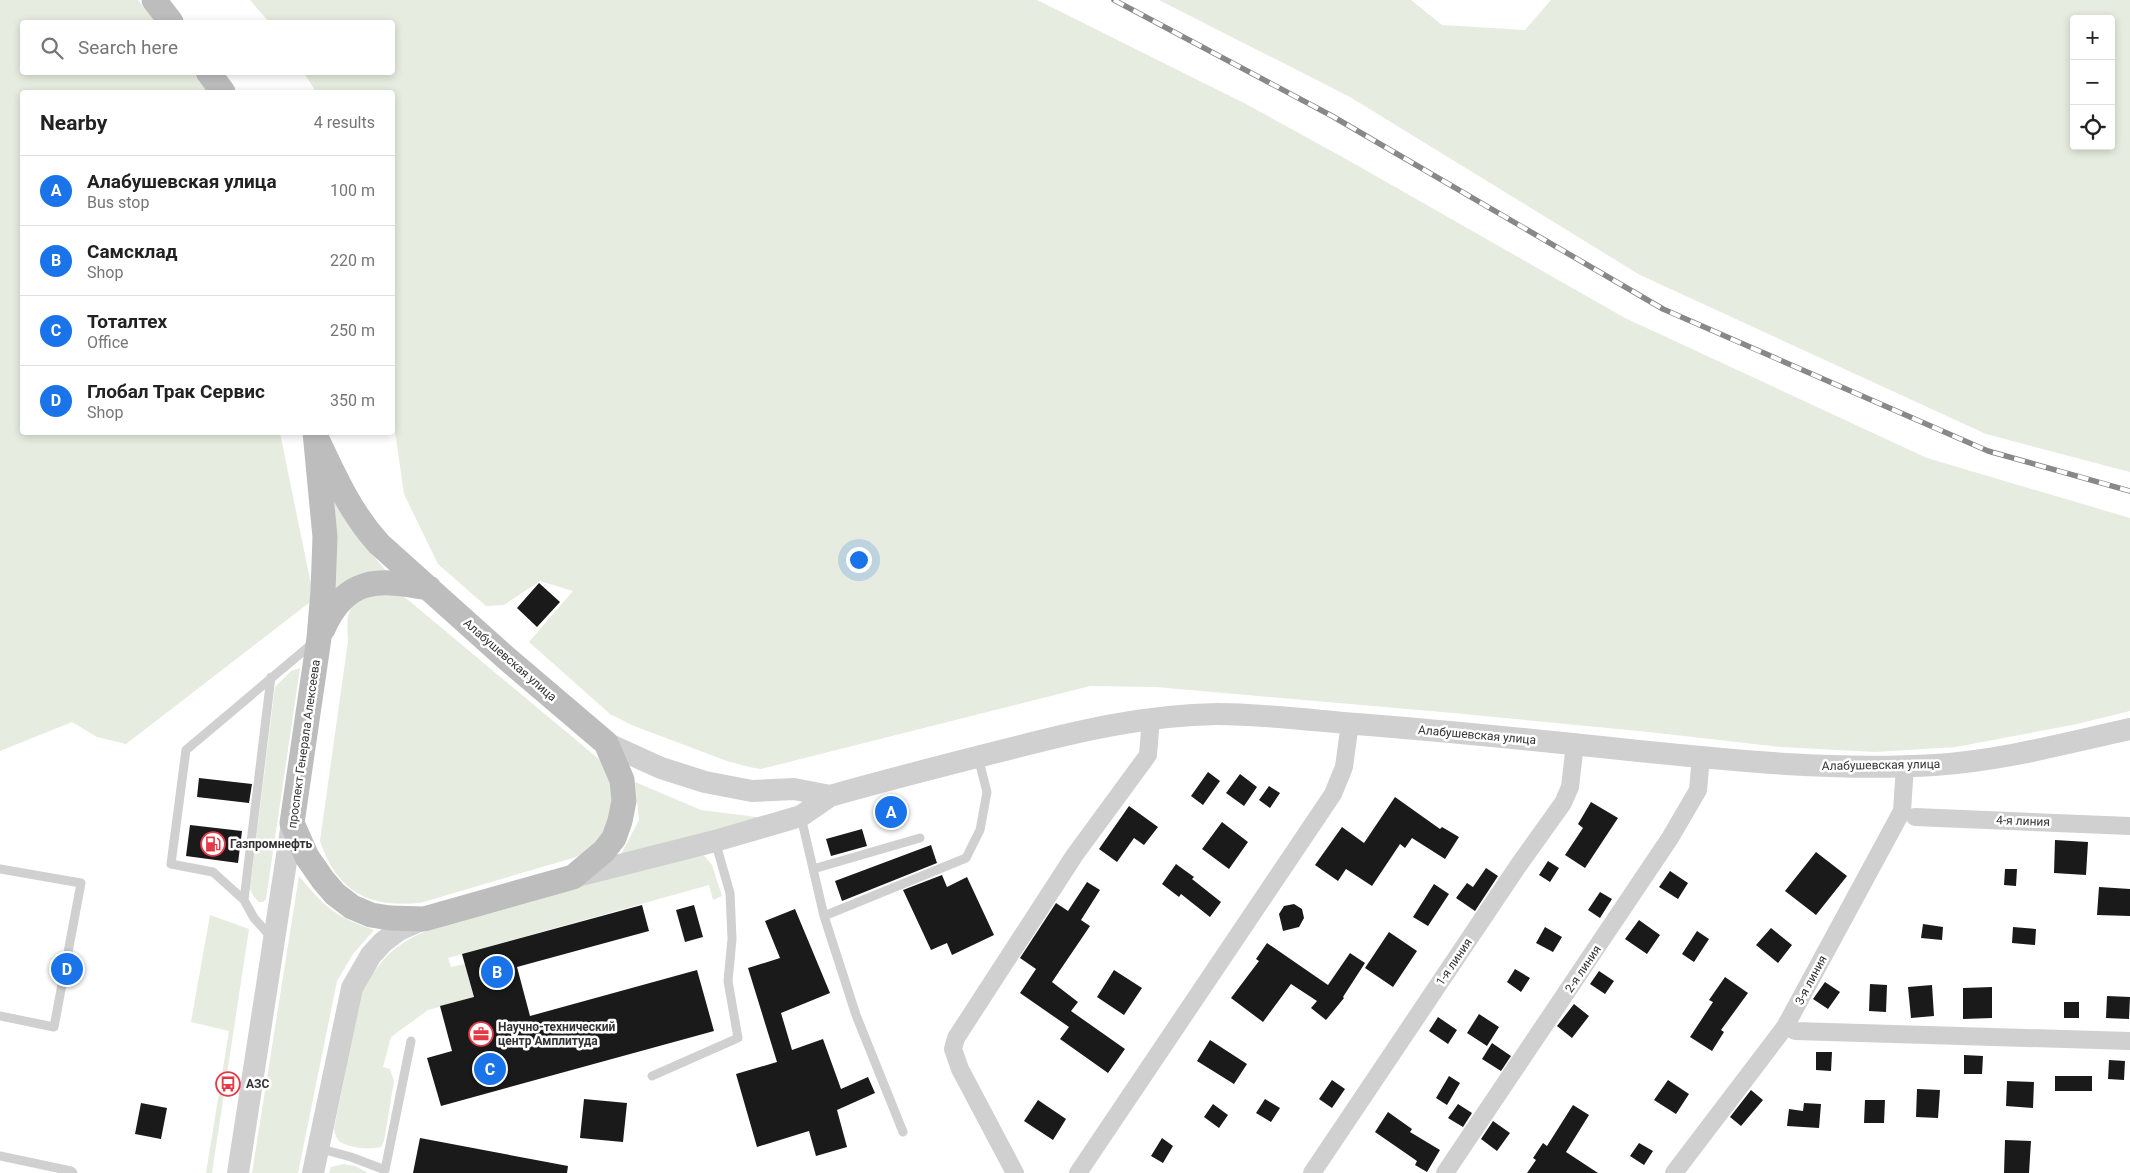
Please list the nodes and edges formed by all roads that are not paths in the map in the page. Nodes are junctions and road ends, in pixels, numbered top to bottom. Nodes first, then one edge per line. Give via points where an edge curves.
1 (154, 0) edge
2 (169, 20) edge
3 (210, 75) edge
4 (222, 90) edge
5 (316, 435) edge
6 (316, 435) edge
7 (429, 588) junction
8 (319, 638) junction
9 (271, 677) junction
10 (1151, 718) junction
11 (1350, 723) junction
12 (2130, 729) edge
13 (606, 743) junction
14 (1574, 744) junction
15 (977, 756) junction
16 (1701, 757) junction
17 (1905, 766) junction
18 (830, 796) junction
19 (801, 816) junction
20 (1915, 817) dead end
21 (292, 823) junction
22 (2130, 826) edge
23 (920, 838) dead end
24 (715, 841) junction
25 (0, 869) edge
26 (813, 869) junction
27 (573, 877) junction
28 (244, 900) junction
29 (824, 916) junction
30 (424, 919) junction
31 (274, 940) junction
32 (0, 1016) edge
33 (1795, 1031) dead end
34 (411, 1040) dead end
35 (2130, 1041) edge
36 (652, 1076) dead end
37 (903, 1132) dead end
38 (318, 1148) junction
39 (0, 1156) edge
40 (73, 1173) edge
41 (238, 1173) edge
42 (313, 1173) edge
43 (1015, 1173) edge
44 (1078, 1173) edge
45 (1312, 1173) edge
46 (1445, 1173) edge
47 (1674, 1173) edge

1 - 2 main road
3 - 4 main road
5 - 7 main road, Алабушевская улица via 342,492 365,528
6 - 8 main road, проспект Генерала Алексеева via 324,537
7 - 8 main road via 392,582 377,582 358,588 341,599
7 - 13 main road, Алабушевская улица
8 - 9 lane
8 - 21 main road, проспект Генерала Алексеева
9 - 28 lane
9 - 28 lane via 186,750 171,864 214,872
10 - 11 street, Алабушевская улица via 1246,714
10 - 15 street, Алабушевская улица
10 - 43 street via 1148,756 1074,856 956,1038 953,1049 960,1069
11 - 14 street, Алабушевская улица
11 - 44 street via 1344,767 1333,794
12 - 17 street, Алабушевская улица via 1974,762
13 - 18 street, Алабушевская улица via 661,768 705,782 752,791 794,789
13 - 27 main road via 622,780 624,801 620,821 614,838 604,851
14 - 16 street, Алабушевская улица
14 - 45 street, 1-я линия via 1570,787 1563,803
15 - 18 street, Алабушевская улица
15 - 29 lane via 987,792 980,830 966,858
16 - 17 street, Алабушевская улица via 1812,766
16 - 46 street, 2-я линия via 1698,790 1670,838
17 - 47 street, 3-я линия via 1902,811 1785,1027
18 - 19 street, Алабушевская улица
19 - 24 street, Алабушевская улица
19 - 26 lane
20 - 22 street, 4-я линия
21 - 30 main road via 307,857 323,880 352,907 390,918
21 - 31 street, проспект Генерала Алексеева
23 - 26 lane
24 - 27 street, Алабушевская улица
24 - 36 lane via 730,893 732,939 728,981 738,1038
25 - 32 lane via 81,883 54,1027
26 - 29 lane
27 - 30 main road
28 - 31 lane via 254,918
29 - 37 lane via 856,1016
30 - 38 street via 383,942 371,955 352,988
31 - 41 street, проспект Генерала Алексеева
33 - 35 street
34 - 38 lane via 385,1170
38 - 42 street
39 - 40 lane

